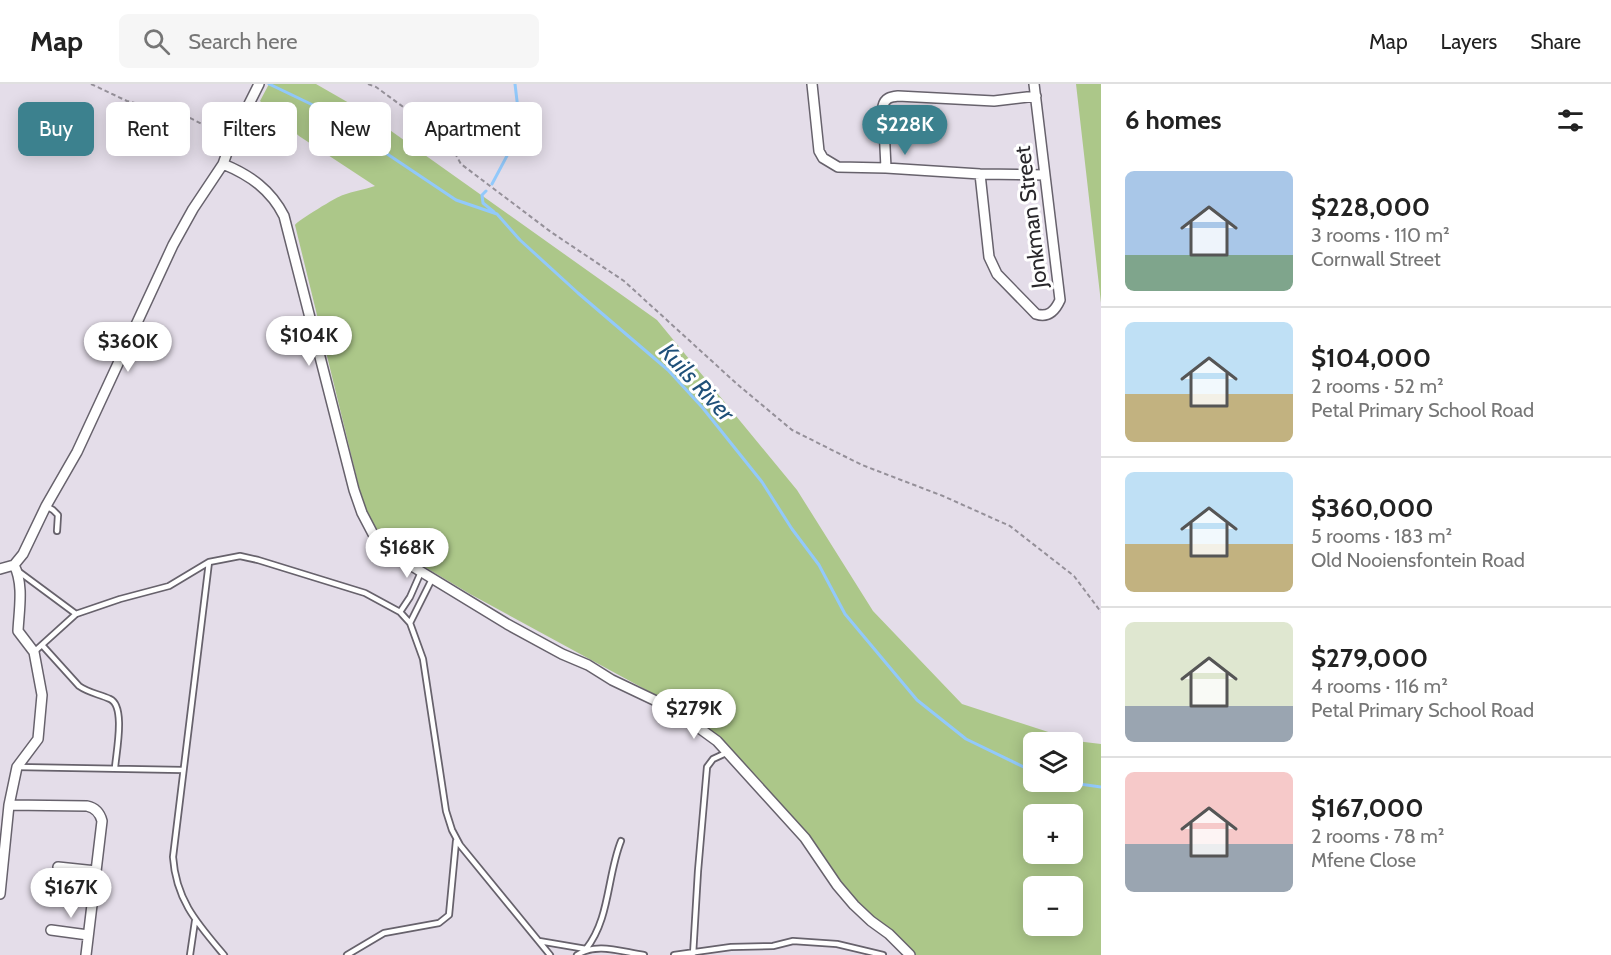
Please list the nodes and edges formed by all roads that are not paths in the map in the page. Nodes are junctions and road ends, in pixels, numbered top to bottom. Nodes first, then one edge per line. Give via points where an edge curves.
1 (259, 84) edge
2 (812, 84) edge
3 (1034, 84) edge
4 (1036, 96) junction
5 (223, 164) junction
6 (886, 168) junction
7 (980, 174) junction
8 (1045, 175) junction
9 (46, 506) junction
10 (57, 531) dead end
11 (209, 562) junction
12 (16, 568) junction
13 (0, 569) edge
14 (421, 572) junction
15 (432, 579) junction
16 (400, 612) junction
17 (76, 614) junction
18 (410, 623) junction
19 (38, 648) junction
20 (728, 753) junction
21 (16, 767) junction
22 (115, 768) junction
23 (183, 770) junction
24 (9, 805) junction
25 (456, 839) junction
26 (621, 841) dead end
27 (58, 867) dead end
28 (96, 871) junction
29 (1, 880) edge
30 (0, 894) edge
31 (195, 921) junction
32 (51, 930) dead end
33 (88, 935) junction
34 (539, 941) junction
35 (586, 949) junction
36 (693, 954) edge
37 (86, 955) edge
38 (190, 955) edge
39 (224, 955) edge
40 (347, 955) edge
41 (550, 955) edge
42 (577, 955) edge
43 (644, 955) edge
44 (674, 955) edge
45 (883, 955) edge
46 (910, 955) edge

1 - 5 street
2 - 6 street via 819,151 824,158 838,167
3 - 4 street, Jonkman Street
4 - 6 street via 994,100 889,97 883,106
4 - 8 street, Jonkman Street
5 - 9 street via 173,245 77,452
5 - 14 street via 261,186 279,208 287,225 362,513 380,543
6 - 7 street
7 - 8 street
7 - 8 street, Jonkman Street via 990,264 1040,315 1051,313 1060,300
9 - 10 lane via 58,515
9 - 12 street
11 - 16 lane via 240,556 258,560 365,593
11 - 17 lane via 169,586
11 - 23 lane
12 - 13 street
12 - 17 lane
12 - 19 street via 20,593 18,631
14 - 15 street
14 - 16 lane
15 - 18 lane
15 - 20 street via 540,642 673,710
16 - 18 lane
17 - 19 lane
18 - 25 lane via 423,658 446,811
19 - 21 street via 42,694 38,739
19 - 22 lane via 86,691 117,704 120,717
20 - 36 lane via 713,759 707,767
20 - 46 street via 805,838 854,905
21 - 22 lane
21 - 24 street
22 - 23 lane
23 - 31 lane via 174,875
24 - 28 street via 94,809 102,821
24 - 29 street
25 - 34 lane
25 - 40 lane via 449,915 439,923 384,933
26 - 35 lane via 600,925
27 - 28 street
28 - 33 street
29 - 30 street
31 - 38 lane
31 - 39 lane
32 - 33 street
33 - 37 street
34 - 35 lane
34 - 41 lane
35 - 42 lane
35 - 43 lane
36 - 44 lane
36 - 45 lane via 793,941 837,944

